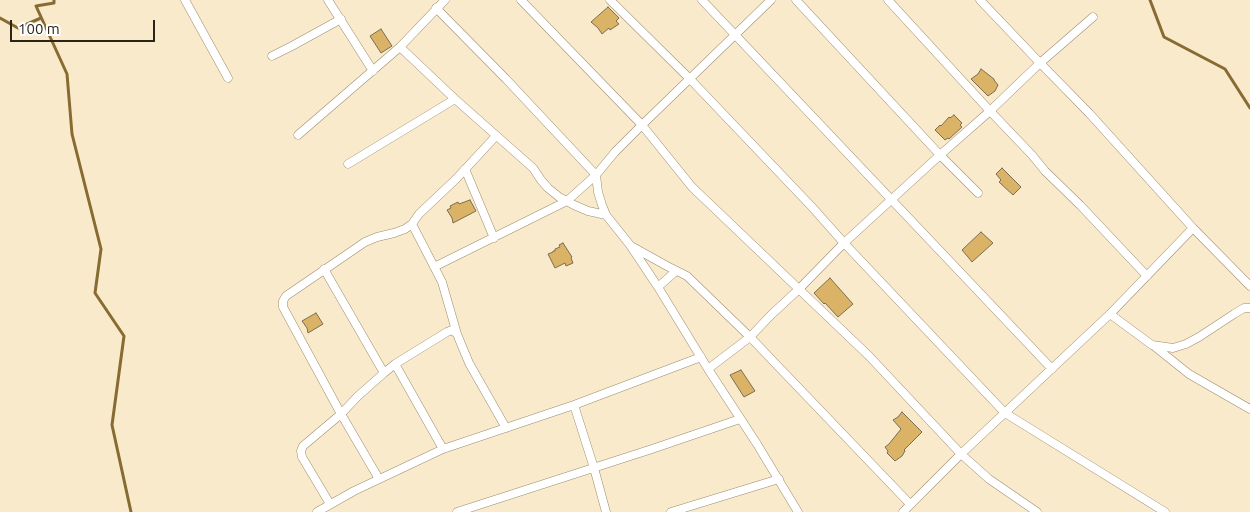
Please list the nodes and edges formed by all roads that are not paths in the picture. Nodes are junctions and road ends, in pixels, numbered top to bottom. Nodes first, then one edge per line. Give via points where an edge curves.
1 (186, 0) edge
2 (328, 0) edge
3 (445, 0) edge
4 (521, 0) edge
5 (610, 0) edge
6 (702, 0) edge
7 (771, 0) edge
8 (796, 0) edge
9 (888, 0) edge
10 (980, 0) edge
11 (436, 8) junction
12 (1093, 17) dead end
13 (341, 19) junction
14 (735, 36) junction
15 (400, 47) junction
16 (272, 56) dead end
17 (1040, 63) junction
18 (373, 71) junction
19 (228, 78) dead end
20 (690, 79) junction
21 (455, 99) junction
22 (990, 111) junction
23 (642, 125) junction
24 (298, 135) dead end
25 (496, 136) junction
26 (940, 155) junction
27 (348, 164) dead end
28 (465, 169) junction
29 (596, 175) junction
30 (978, 192) dead end
31 (892, 199) junction
32 (567, 201) junction
33 (606, 215) junction
34 (412, 224) junction
35 (1193, 228) junction
36 (494, 238) junction
37 (844, 243) junction
38 (630, 244) junction
39 (434, 267) junction
40 (324, 270) junction
41 (676, 271) junction
42 (1147, 276) junction
43 (1250, 286) edge
44 (658, 288) junction
45 (798, 289) junction
46 (1250, 308) edge
47 (1110, 314) junction
48 (457, 334) junction
49 (750, 337) junction
50 (1152, 345) junction
51 (701, 358) junction
52 (395, 364) junction
53 (708, 369) junction
54 (1052, 369) junction
55 (384, 373) junction
56 (574, 405) junction
57 (1250, 410) edge
58 (1005, 413) junction
59 (341, 414) junction
60 (740, 419) junction
61 (506, 428) junction
62 (443, 448) junction
63 (961, 454) junction
64 (594, 468) junction
65 (379, 479) junction
66 (778, 479) junction
67 (330, 504) junction
68 (910, 504) junction
69 (316, 512) edge
70 (457, 512) edge
71 (606, 512) edge
72 (671, 512) edge
73 (798, 512) edge
74 (903, 512) edge
75 (1037, 512) edge
76 (1166, 512) edge

1 - 19 street
2 - 13 street
3 - 11 street
4 - 23 street
5 - 20 street
6 - 14 street
7 - 14 street
8 - 26 street
9 - 22 street
10 - 17 street
11 - 15 street
11 - 29 street
12 - 17 street
13 - 16 street
13 - 18 street
14 - 20 street
14 - 31 street
15 - 18 street
15 - 21 street
17 - 22 street
17 - 35 street via 1090,113
18 - 24 street
20 - 23 street
20 - 37 street
21 - 25 street
21 - 27 street
22 - 26 street
22 - 42 street
23 - 29 street
23 - 45 street via 692,187
25 - 28 street
25 - 32 street via 533,168 548,188
26 - 30 street
26 - 31 street
28 - 34 street
28 - 36 street
29 - 32 street
29 - 33 street
31 - 37 street
31 - 54 street
32 - 33 street
32 - 36 street
33 - 38 street
34 - 39 street
34 - 40 street via 365,242
35 - 42 street
35 - 43 street
36 - 39 street
37 - 45 street
37 - 58 street
38 - 41 street
38 - 44 street
39 - 48 street via 442,282
40 - 55 street
40 - 59 street via 286,296 283,307
41 - 44 street
41 - 49 street via 687,276
42 - 47 street
44 - 51 street
45 - 49 street
45 - 63 street via 869,356
46 - 50 street via 1244,308 1186,344 1173,348
47 - 50 street
47 - 54 street
48 - 52 street via 452,330 447,332
48 - 61 street via 469,363
49 - 53 street
49 - 68 street
50 - 57 street via 1189,374
51 - 53 street
51 - 56 street
52 - 55 street
52 - 62 street
53 - 60 street
54 - 58 street
55 - 59 street
56 - 61 street
56 - 64 street
58 - 63 street
58 - 76 street
59 - 65 street
59 - 67 street via 301,451
60 - 64 street
60 - 66 street
61 - 62 street
62 - 65 street
63 - 68 street
63 - 75 street via 989,479
64 - 70 street
64 - 71 street
65 - 67 street
66 - 72 street
66 - 73 street
67 - 69 street
68 - 74 street

